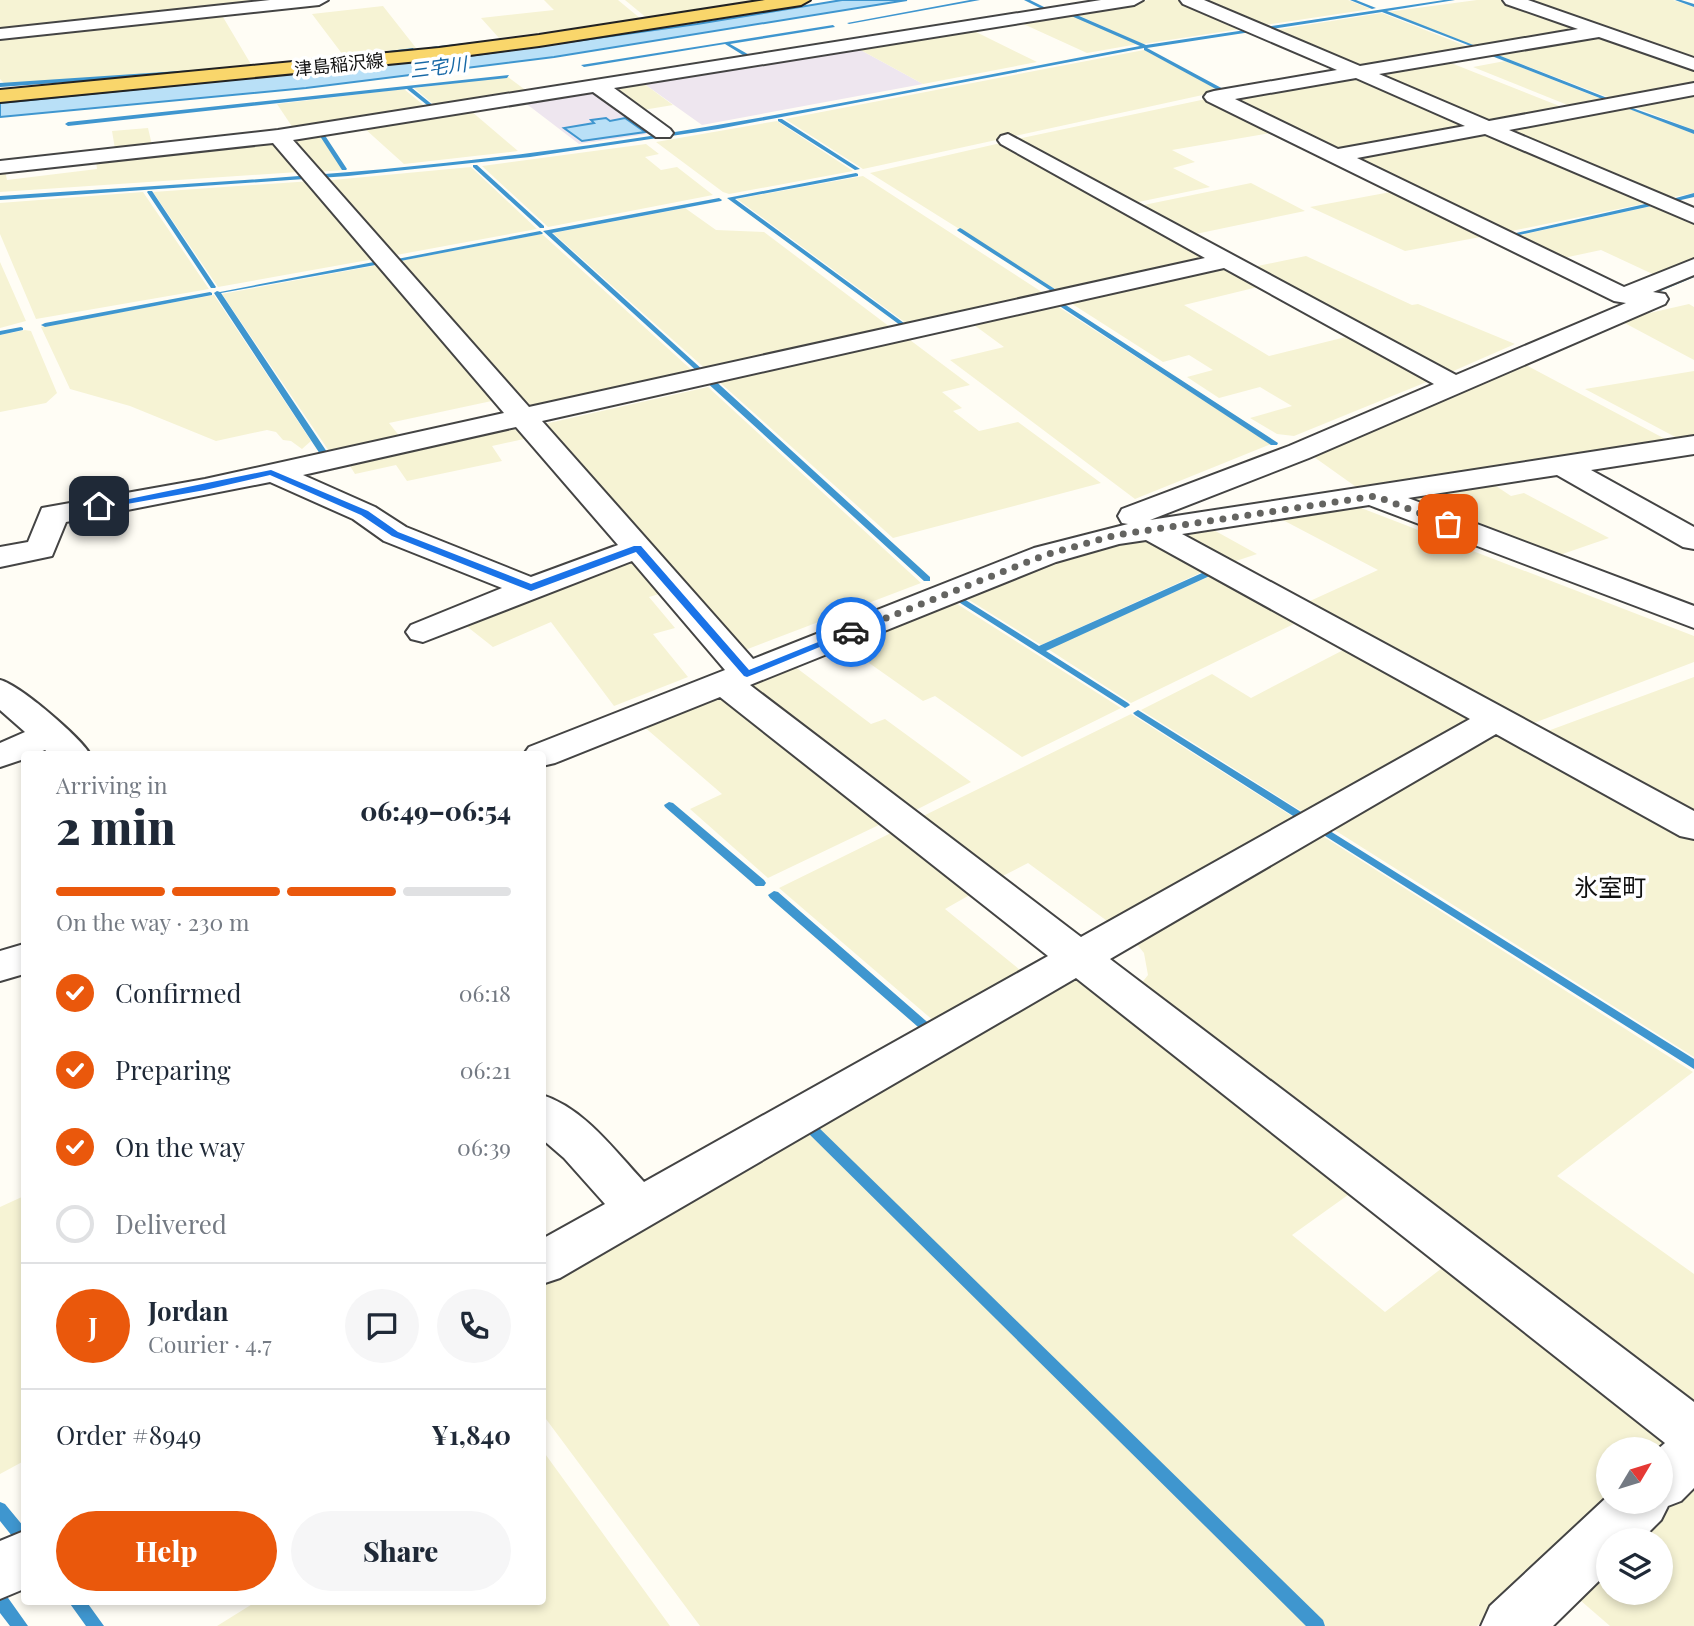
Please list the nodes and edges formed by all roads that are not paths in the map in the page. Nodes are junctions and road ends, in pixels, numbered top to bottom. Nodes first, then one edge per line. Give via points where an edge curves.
1 (319, 0) edge
2 (793, 0) edge
3 (801, 0) edge
4 (1134, 0) edge
5 (1189, 0) edge
6 (1512, 0) edge
7 (1600, 31) junction
8 (0, 34) edge
9 (1694, 64) edge
10 (1360, 73) junction
11 (596, 85) junction
12 (1694, 89) edge
13 (0, 96) edge
14 (1488, 128) junction
15 (663, 133) dead end
16 (278, 136) junction
17 (1008, 140) dead end
18 (1335, 156) junction
19 (0, 166) edge
20 (1694, 216) edge
21 (1227, 260) junction
22 (1694, 266) edge
23 (1673, 288) edge
24 (1452, 383) junction
25 (522, 416) junction
26 (1694, 445) edge
27 (1562, 466) junction
28 (271, 472) junction
29 (1375, 496) junction
30 (1149, 529) junction
31 (1116, 535) junction
32 (1694, 540) edge
33 (638, 548) junction
34 (0, 557) edge
35 (531, 588) junction
36 (1694, 618) edge
37 (423, 632) dead end
38 (736, 679) junction
39 (0, 691) edge
40 (1496, 719) junction
41 (62, 744) edge
42 (26, 751) edge
43 (21, 752) edge
44 (546, 753) edge
45 (0, 756) edge
46 (1694, 827) edge
47 (1079, 957) junction
48 (21, 959) edge
49 (0, 967) edge
50 (546, 1115) edge
51 (639, 1209) junction
52 (546, 1262) edge
53 (1694, 1434) edge
54 (1694, 1451) edge
55 (1673, 1471) edge
56 (1628, 1514) edge
57 (21, 1560) edge
58 (0, 1572) edge
59 (1511, 1626) edge

1 - 8 street
2 - 3 main road, 津島稲沢線
2 - 13 main road, 津島稲沢線 via 501,46
4 - 11 street
5 - 10 street
6 - 7 street
7 - 9 street
7 - 10 street
10 - 14 street
10 - 18 street via 1214,97
11 - 15 street
11 - 16 street
12 - 14 street
14 - 18 street
14 - 20 street
16 - 19 street
16 - 25 street
17 - 21 street
18 - 23 street via 1623,296
21 - 24 street
21 - 25 street
22 - 23 street
23 - 24 street
24 - 31 street via 1299,452 1124,519
25 - 28 street
25 - 33 street
26 - 27 street
27 - 29 street
27 - 32 street
28 - 34 street via 53,514 41,549
28 - 35 street via 364,513 395,534
29 - 30 street
29 - 36 street
30 - 31 street
30 - 40 street
31 - 38 street via 1045,555
33 - 35 street
33 - 38 street
35 - 37 street
38 - 44 street
38 - 47 street
39 - 41 street
40 - 46 street
40 - 47 street
41 - 42 street
43 - 45 street
47 - 51 street
47 - 53 street
48 - 49 street
50 - 51 street via 581,1144
51 - 52 street
54 - 55 street
56 - 59 street
57 - 58 street

